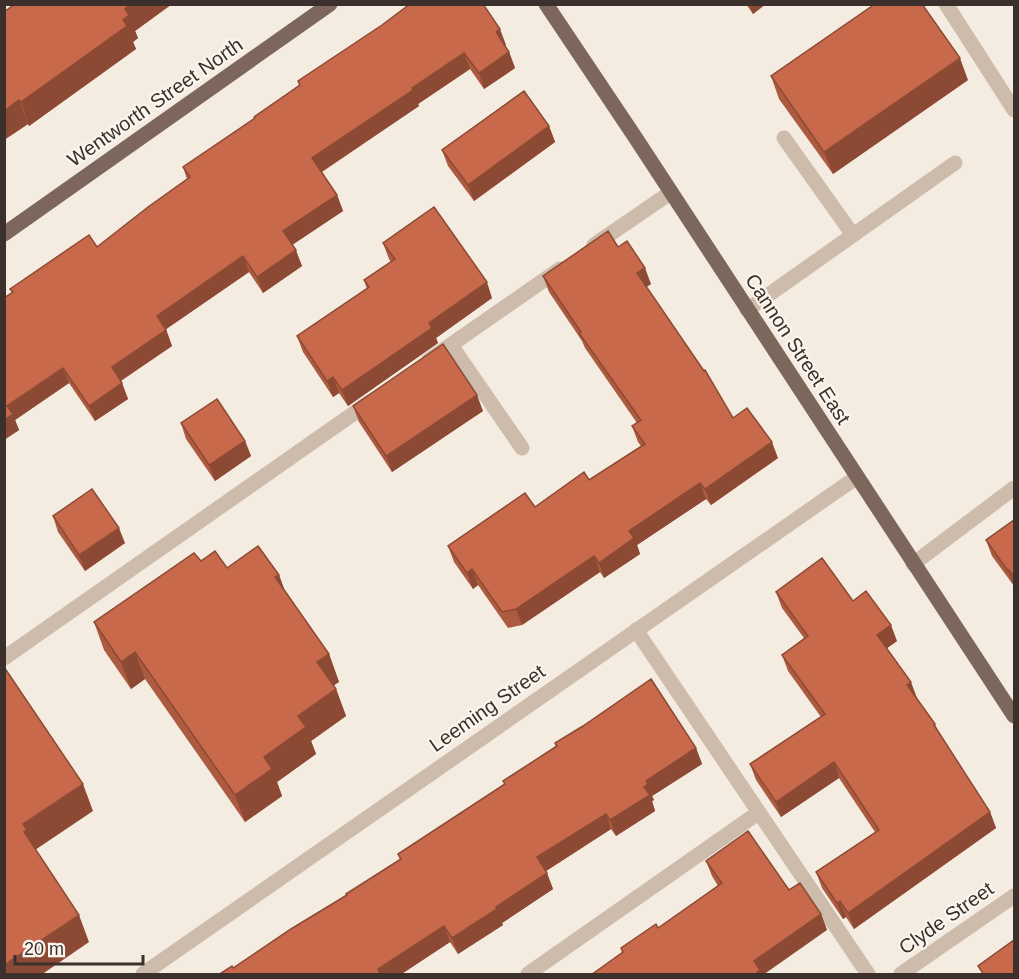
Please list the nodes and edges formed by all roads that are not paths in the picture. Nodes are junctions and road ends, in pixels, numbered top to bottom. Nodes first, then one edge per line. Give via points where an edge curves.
1 (330, 4) edge
2 (546, 4) edge
3 (946, 4) edge
4 (1014, 110) edge
5 (784, 138) dead end
6 (955, 163) dead end
7 (670, 193) junction
8 (4, 234) edge
9 (853, 235) junction
10 (747, 310) junction
11 (451, 345) junction
12 (422, 366) edge
13 (383, 393) edge
14 (522, 448) dead end
15 (856, 477) junction
16 (1014, 488) edge
17 (913, 564) junction
18 (636, 630) junction
19 (4, 658) edge
20 (1014, 716) edge
21 (758, 813) junction
22 (1014, 896) edge
23 (143, 975) edge
24 (528, 975) edge
25 (868, 975) edge
26 (901, 975) edge

1 - 8 main road, Wentworth Street North
2 - 7 main road, Cannon Street East
3 - 4 street
5 - 9 street
6 - 9 street
7 - 10 main road, Cannon Street East
7 - 11 street
9 - 10 street
10 - 15 main road, Cannon Street East
11 - 12 street
11 - 14 street
13 - 19 street
15 - 17 main road, Cannon Street East
15 - 18 street, Leeming Street
16 - 17 street
17 - 20 main road, Cannon Street East
18 - 21 street
18 - 23 street, Leeming Street
21 - 24 street
21 - 25 street
22 - 26 street, Clyde Street

